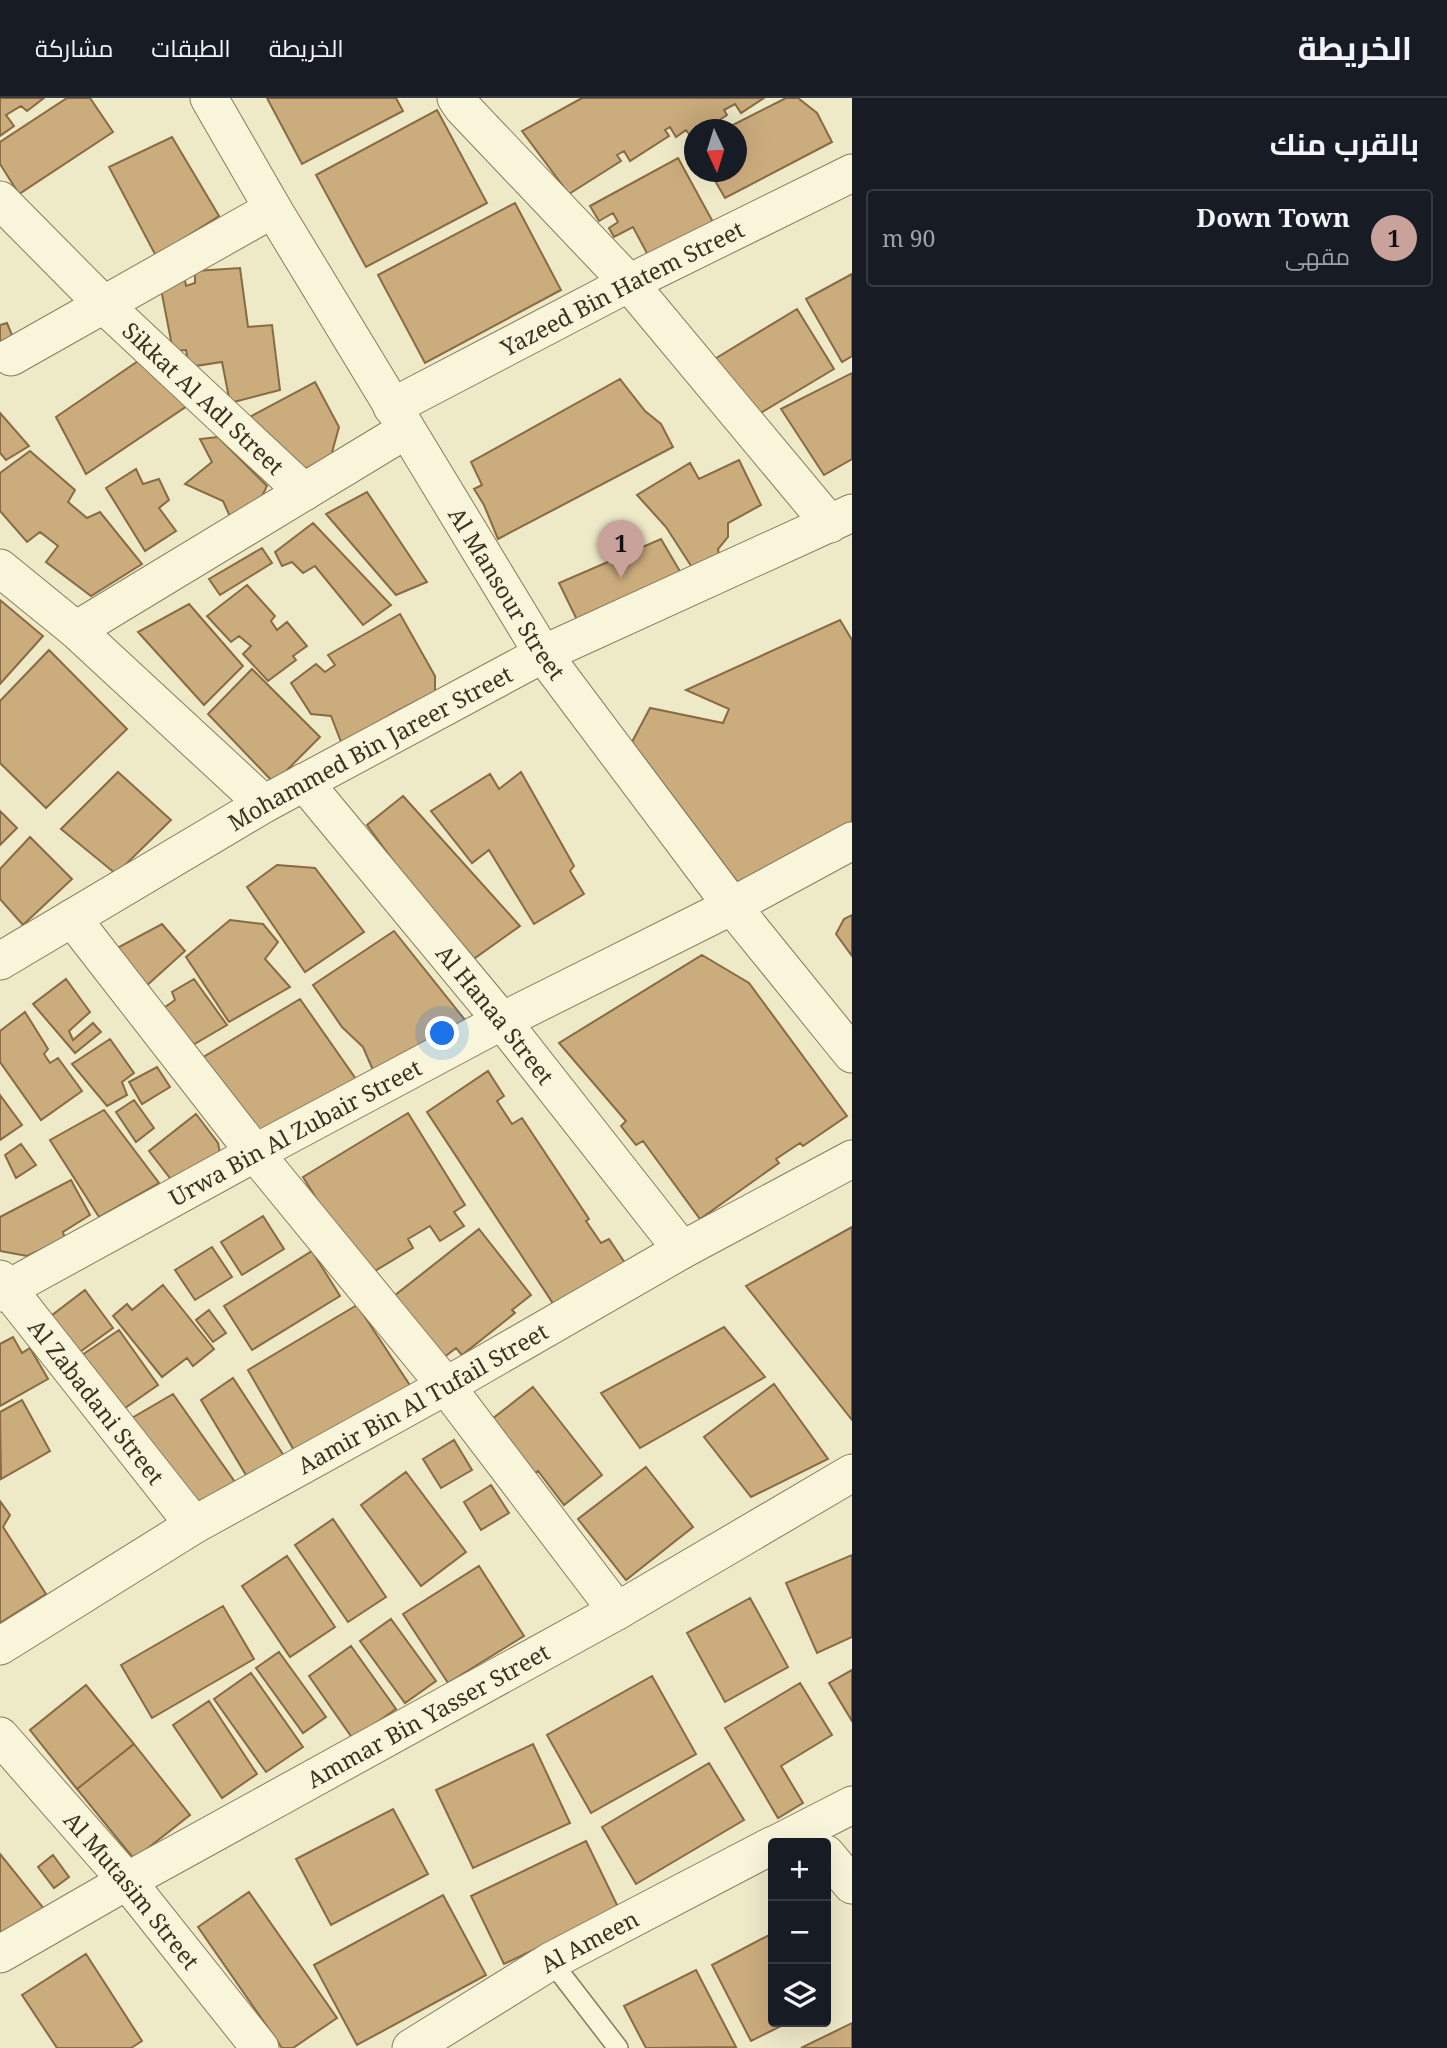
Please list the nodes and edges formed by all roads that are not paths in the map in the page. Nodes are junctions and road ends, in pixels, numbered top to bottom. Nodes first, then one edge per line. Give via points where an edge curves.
1 (209, 98) edge
2 (465, 101) edge
3 (852, 173) edge
4 (0, 200) edge
5 (273, 209) junction
6 (629, 284) junction
7 (103, 304) junction
8 (11, 356) dead end
9 (399, 418) junction
10 (304, 492) junction
11 (841, 518) edge
12 (0, 568) edge
13 (76, 630) junction
14 (543, 654) junction
15 (304, 782) junction
16 (264, 804) junction
17 (852, 841) edge
18 (732, 906) junction
19 (72, 918) junction
20 (3, 954) edge
21 (502, 1021) junction
22 (852, 1054) edge
23 (255, 1153) junction
24 (852, 1159) edge
25 (682, 1250) junction
26 (3, 1287) edge
27 (446, 1386) junction
28 (852, 1473) edge
29 (194, 1525) junction
30 (617, 1611) junction
31 (0, 1646) edge
32 (0, 1736) edge
33 (852, 1805) edge
34 (807, 1838) edge
35 (768, 1858) edge
36 (831, 1868) edge
37 (127, 1881) junction
38 (852, 1885) edge
39 (0, 1954) edge
40 (551, 1961) junction
41 (260, 2048) edge
42 (411, 2048) edge
43 (618, 2048) edge

1 - 5 street, Al Mansour Street
2 - 6 street, Mohammed Bin Jareer Street
3 - 6 street, Yazeed Bin Hatem Street
4 - 7 street, Sikkat Al Adl Street
5 - 7 street, Sikkat Al Adl Street
5 - 9 street, Al Mansour Street
6 - 9 street, Yazeed Bin Hatem Street
6 - 11 street, Mohammed Bin Jareer Street
7 - 8 street, Sikkat Al Adl Street
7 - 10 street, Sikkat Al Adl Street
9 - 10 street, Yazeed Bin Hatem Street
9 - 14 street, Al Mansour Street
10 - 13 street, Yazeed Bin Hatem Street
11 - 14 street, Mohammed Bin Jareer Street
12 - 13 street
13 - 16 street
14 - 15 street, Mohammed Bin Jareer Street
14 - 18 street, Al Mansour Street
15 - 16 street, Mohammed Bin Jareer Street
15 - 21 street, Al Hanaa Street
16 - 19 street, Mohammed Bin Jareer Street
17 - 18 street, Urwa Bin Al Zubair Street
18 - 21 street, Urwa Bin Al Zubair Street
18 - 22 street, Al Mansour Street
19 - 20 street, Mohammed Bin Jareer Street
19 - 23 street
21 - 23 street, Urwa Bin Al Zubair Street
21 - 25 street, Al Hanaa Street
23 - 26 street, Urwa Bin Al Zubair Street
23 - 27 street
24 - 25 street, Aamir Bin Al Tufail Street
25 - 27 street, Aamir Bin Al Tufail Street
26 - 29 street, Al Zabadani Street
27 - 29 street, Aamir Bin Al Tufail Street
27 - 30 street
28 - 30 street, Ammar Bin Yasser Street
29 - 31 street, Aamir Bin Al Tufail Street
30 - 37 street, Ammar Bin Yasser Street
32 - 37 street, Al Mutasim Street
33 - 34 street, Al Ameen
35 - 40 street, Al Ameen
36 - 38 street
37 - 39 street, Ammar Bin Yasser Street
37 - 41 street, Al Mutasim Street
40 - 42 street, Al Ameen
40 - 43 lane

